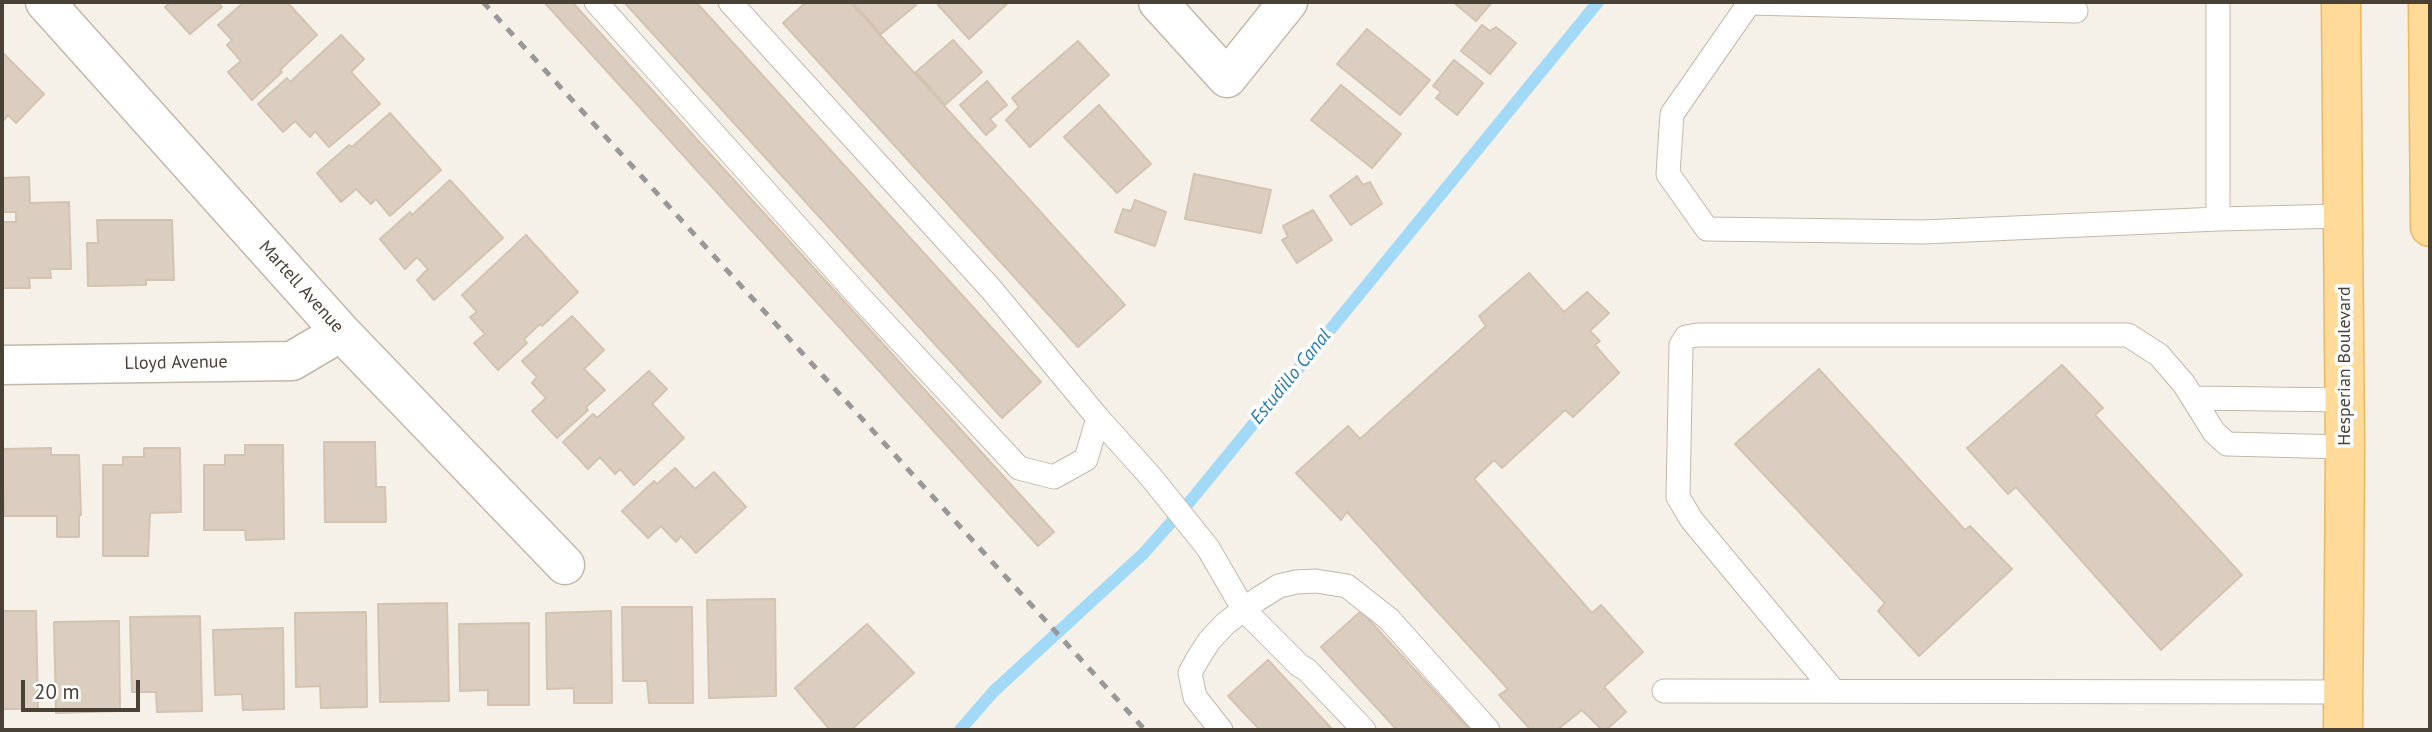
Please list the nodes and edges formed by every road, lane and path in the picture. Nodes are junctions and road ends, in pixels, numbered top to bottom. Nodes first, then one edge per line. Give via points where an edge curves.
1 (45, 2) edge
2 (596, 2) edge
3 (730, 2) edge
4 (1158, 2) edge
5 (1288, 2) edge
6 (2218, 2) edge
7 (2341, 2) edge
8 (2428, 2) edge
9 (1749, 3) edge
10 (2076, 11) dead end
11 (2344, 216) junction
12 (2218, 219) junction
13 (2430, 227) edge
14 (341, 331) junction
15 (2, 365) edge
16 (2195, 398) junction
17 (2345, 400) junction
18 (1098, 418) junction
19 (2346, 447) junction
20 (565, 565) dead end
21 (1244, 610) junction
22 (1664, 691) dead end
23 (1834, 691) junction
24 (2344, 692) junction
25 (1221, 730) edge
26 (1364, 730) edge
27 (1488, 730) edge
28 (2343, 730) edge

1 - 14 street, Martell Avenue
2 - 18 lane via 1019,468 1054,477 1086,459
3 - 18 lane via 991,289
4 - 5 street via 1227,78
6 - 12 lane
7 - 11 main road, Hesperian Boulevard
8 - 13 main road
9 - 10 lane
9 - 12 lane via 1672,114 1668,174 1707,229 1923,232
11 - 12 lane
11 - 17 main road, Hesperian Boulevard
14 - 15 street, Lloyd Avenue via 292,361
14 - 20 street, Martell Avenue
16 - 17 lane
16 - 19 lane via 2214,432 2227,444
16 - 23 lane via 2158,355 2128,335 1686,337 1681,345 1678,497 1691,519
17 - 19 main road, Hesperian Boulevard
18 - 21 lane via 1208,548
19 - 24 main road, Hesperian Boulevard
21 - 25 lane via 1209,641 1191,673 1195,697
21 - 26 lane
21 - 27 lane via 1279,586 1316,581 1348,586 1389,618
22 - 23 lane
23 - 24 lane
24 - 28 main road, Hesperian Boulevard

